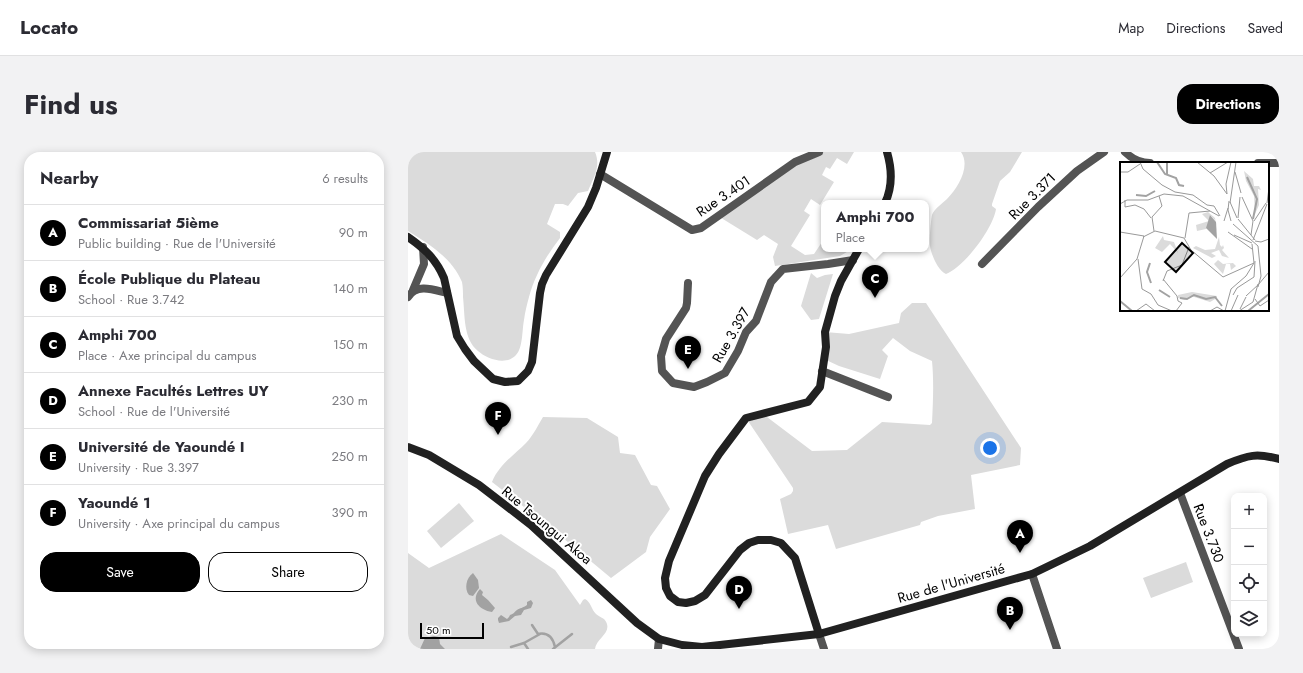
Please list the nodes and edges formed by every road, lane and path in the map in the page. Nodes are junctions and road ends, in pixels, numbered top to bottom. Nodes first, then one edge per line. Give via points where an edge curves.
1 (607, 152) edge
2 (819, 152) edge
3 (888, 152) edge
4 (1104, 152) edge
5 (1124, 152) edge
6 (1140, 162) edge
7 (600, 174) junction
8 (886, 200) edge
9 (408, 236) edge
10 (422, 247) junction
11 (858, 252) edge
12 (853, 260) junction
13 (982, 264) dead end
14 (688, 283) dead end
15 (411, 294) edge
16 (448, 294) junction
17 (822, 371) junction
18 (888, 397) dead end
19 (408, 447) edge
20 (1277, 457) edge
21 (1180, 493) junction
22 (1032, 574) junction
23 (819, 634) junction
24 (659, 639) junction
25 (658, 649) edge
26 (824, 649) edge
27 (1057, 649) edge
28 (1239, 649) edge

1 - 7 street
2 - 7 street, Rue 3.401 via 794,162 701,228 692,230
3 - 8 street via 892,179
4 - 13 street, Rue 3.371 via 1077,171
5 - 6 street
7 - 16 street via 588,207 542,284 532,362 528,371 518,381 505,382 493,379 474,362 457,336
9 - 10 street
10 - 15 street via 424,264
10 - 16 street via 440,269
11 - 12 street
12 - 14 street, Rue 3.397 via 783,269 771,282 756,321 746,332 725,373 694,387 673,383 662,371 661,356 666,339 686,308
12 - 17 street via 835,296 825,332 826,348
15 - 16 street via 427,289
17 - 18 street
17 - 23 street via 820,387 808,402 746,418 705,476 669,561 665,578 670,596 678,602 695,601 705,595 740,550 749,543 771,540 781,543 795,558
19 - 24 street, Rue Tsoungui Akoa via 429,455 479,485 531,525 637,623
20 - 21 street, Rue de l'Université via 1260,454 1241,458
21 - 22 street, Rue de l'Université via 1090,546
21 - 28 street, Rue 3.730
22 - 23 street, Rue de l'Université
22 - 27 street
23 - 24 street, Rue de l'Université via 702,647
23 - 26 street
24 - 25 street

